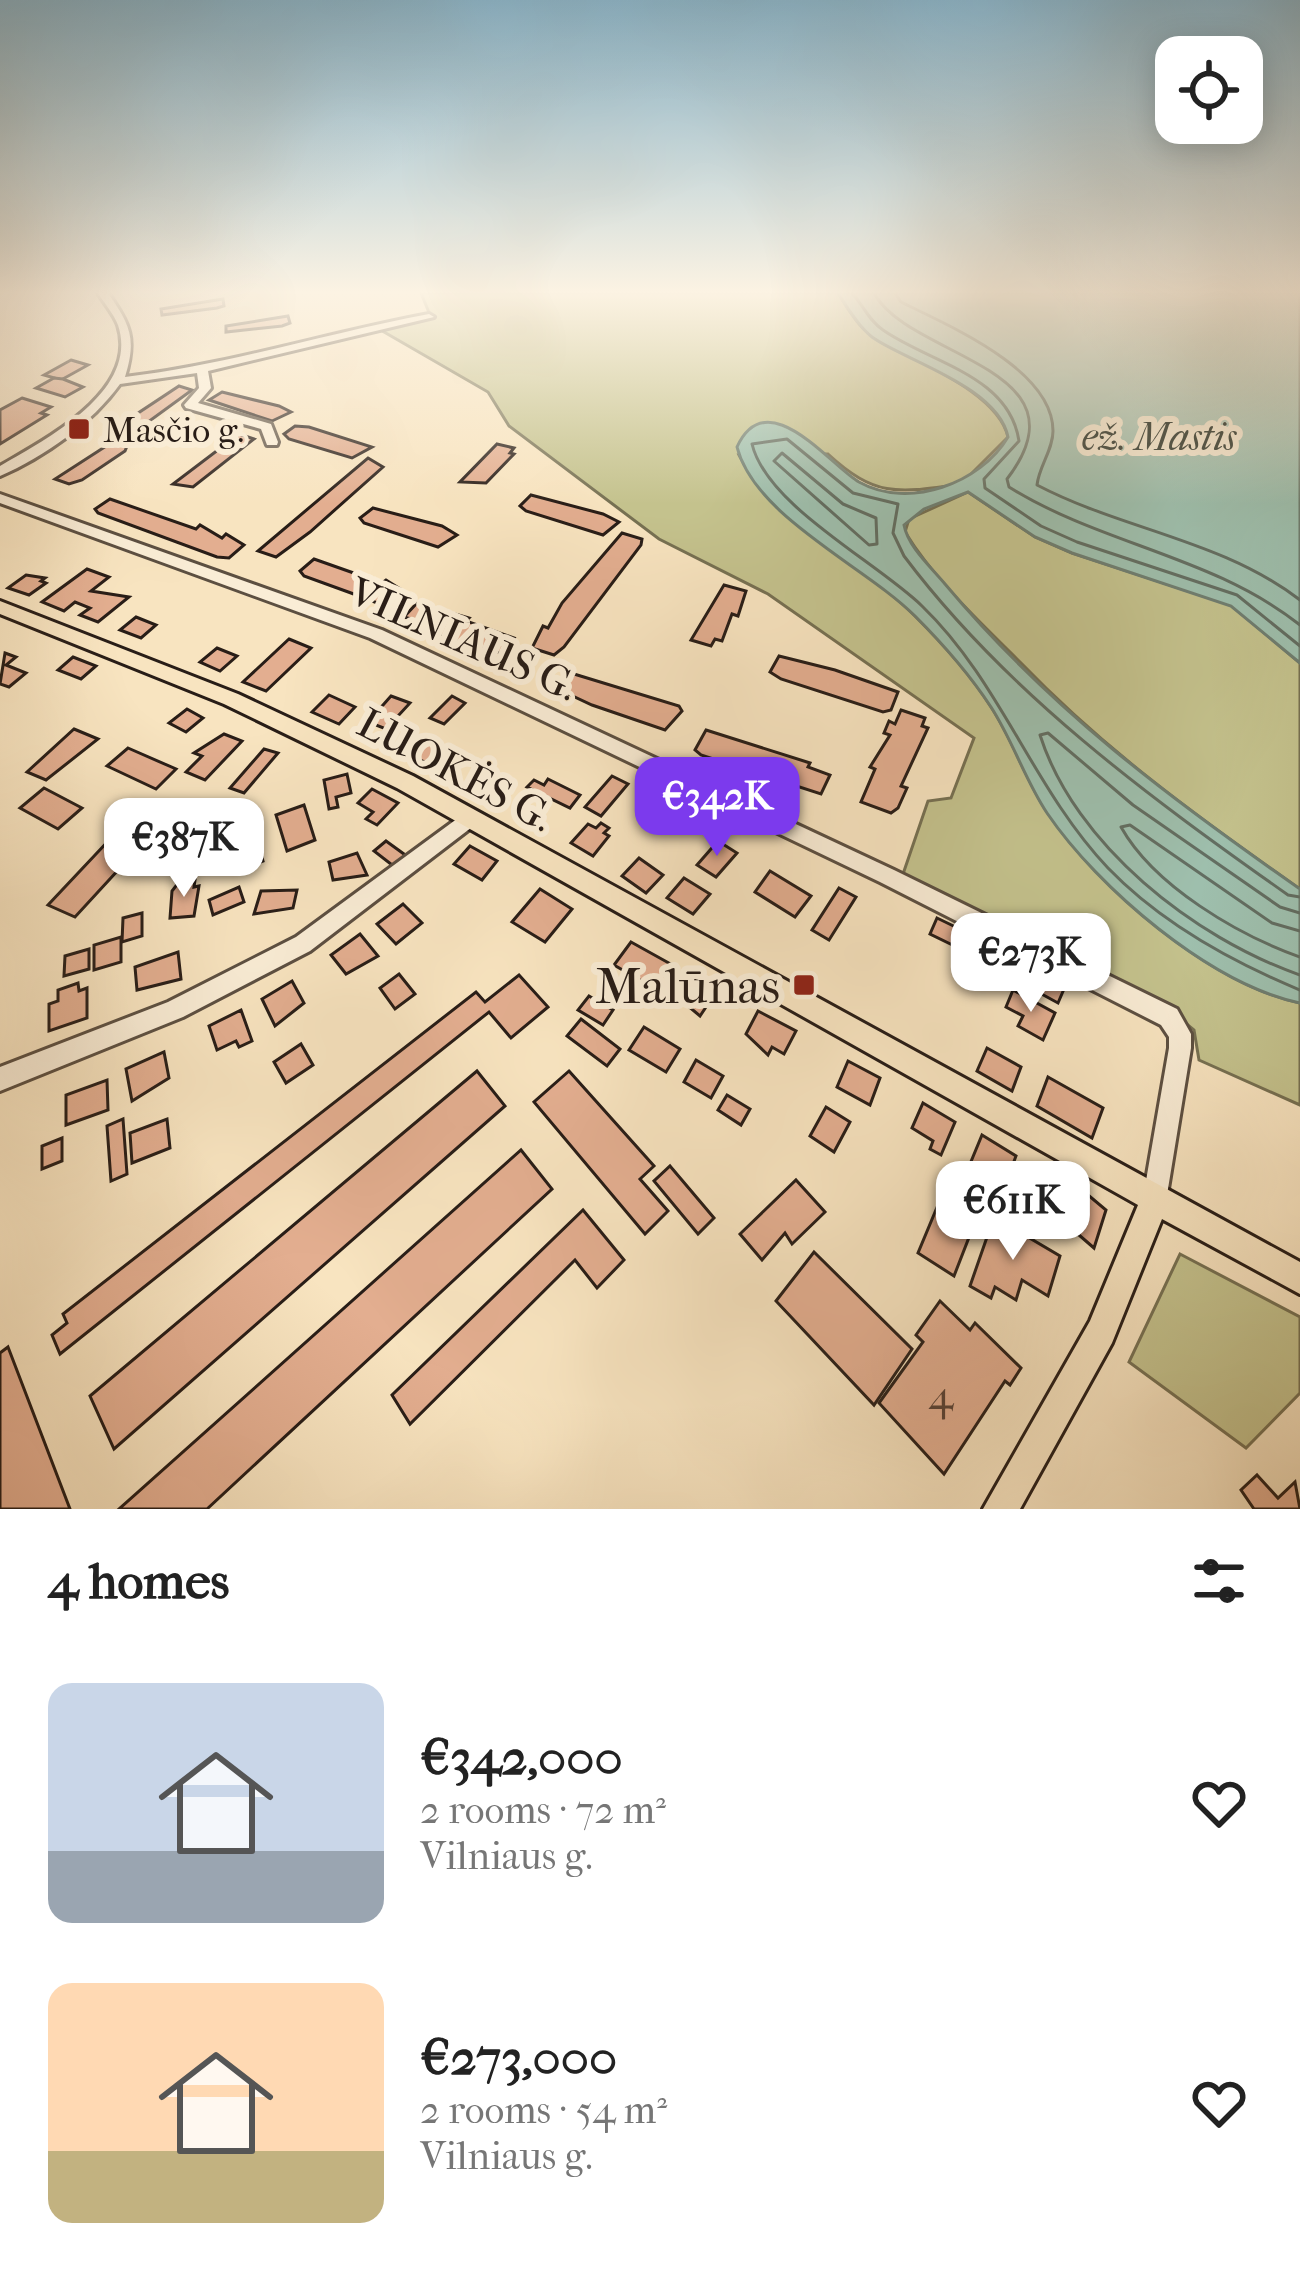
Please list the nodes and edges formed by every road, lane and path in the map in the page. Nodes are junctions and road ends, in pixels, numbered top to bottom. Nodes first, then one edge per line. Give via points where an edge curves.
1 (124, 363) edge
2 (241, 363) edge
3 (202, 371) junction
4 (119, 381) junction
5 (272, 442) dead end
6 (0, 472) edge
7 (0, 498) edge
8 (0, 607) edge
9 (469, 818) junction
10 (0, 1079) edge
11 (1156, 1198) junction
12 (1300, 1279) edge
13 (1000, 1509) edge

1 - 4 street
2 - 3 street
3 - 4 street
3 - 5 street via 205,388 190,405 267,428
4 - 6 street via 90,412
7 - 11 street, VILNIAUS G. via 376,634 1169,1017 1180,1048
8 - 9 main road, LUOKĖS G. via 276,719
9 - 10 street via 304,944 176,1010
9 - 11 main road, LUOKĖS G.
11 - 12 main road, LUOKĖS G.
11 - 13 main road via 1100,1332

